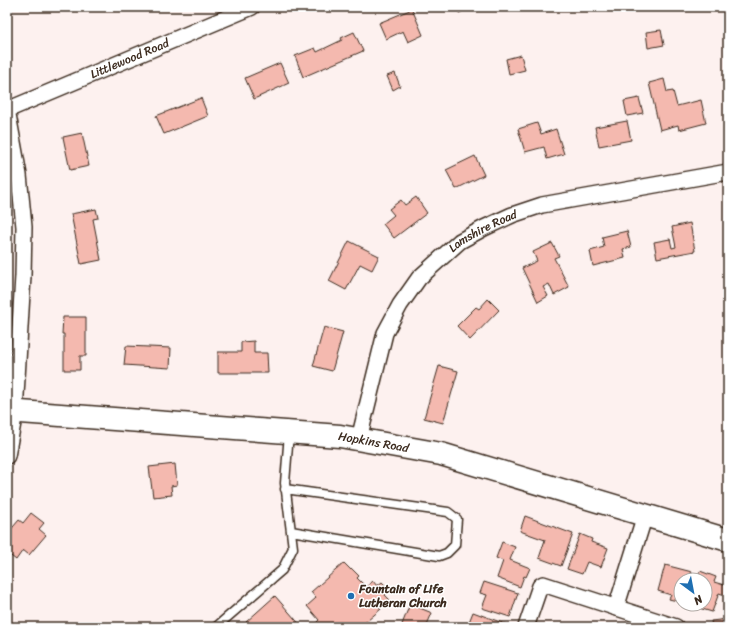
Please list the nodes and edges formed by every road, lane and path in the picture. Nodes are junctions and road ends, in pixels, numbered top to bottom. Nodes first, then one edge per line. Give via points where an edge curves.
1 (252, 7) edge
2 (7, 109) edge
3 (728, 172) edge
4 (11, 412) edge
5 (290, 432) junction
6 (359, 439) junction
7 (7, 456) edge
8 (285, 489) junction
9 (645, 514) junction
10 (291, 530) junction
11 (728, 540) edge
12 (616, 608) junction
13 (216, 627) edge
14 (526, 627) edge
15 (676, 627) edge

1 - 2 street, Littlewood Road
2 - 4 street via 19,175 24,228 23,276
3 - 6 street, Lamshire Road via 542,205 512,215 460,242 419,278 385,333
4 - 5 main road, Hopkins Road
4 - 7 street
5 - 6 main road, Hopkins Road
5 - 8 lane
6 - 9 main road, Hopkins Road via 441,454
8 - 10 lane
8 - 10 lane via 448,512 457,519 455,545 447,553 438,556
9 - 11 main road, Hopkins Road
9 - 12 street
10 - 13 lane via 293,548 282,570
12 - 14 street via 543,584 540,586
12 - 15 street

